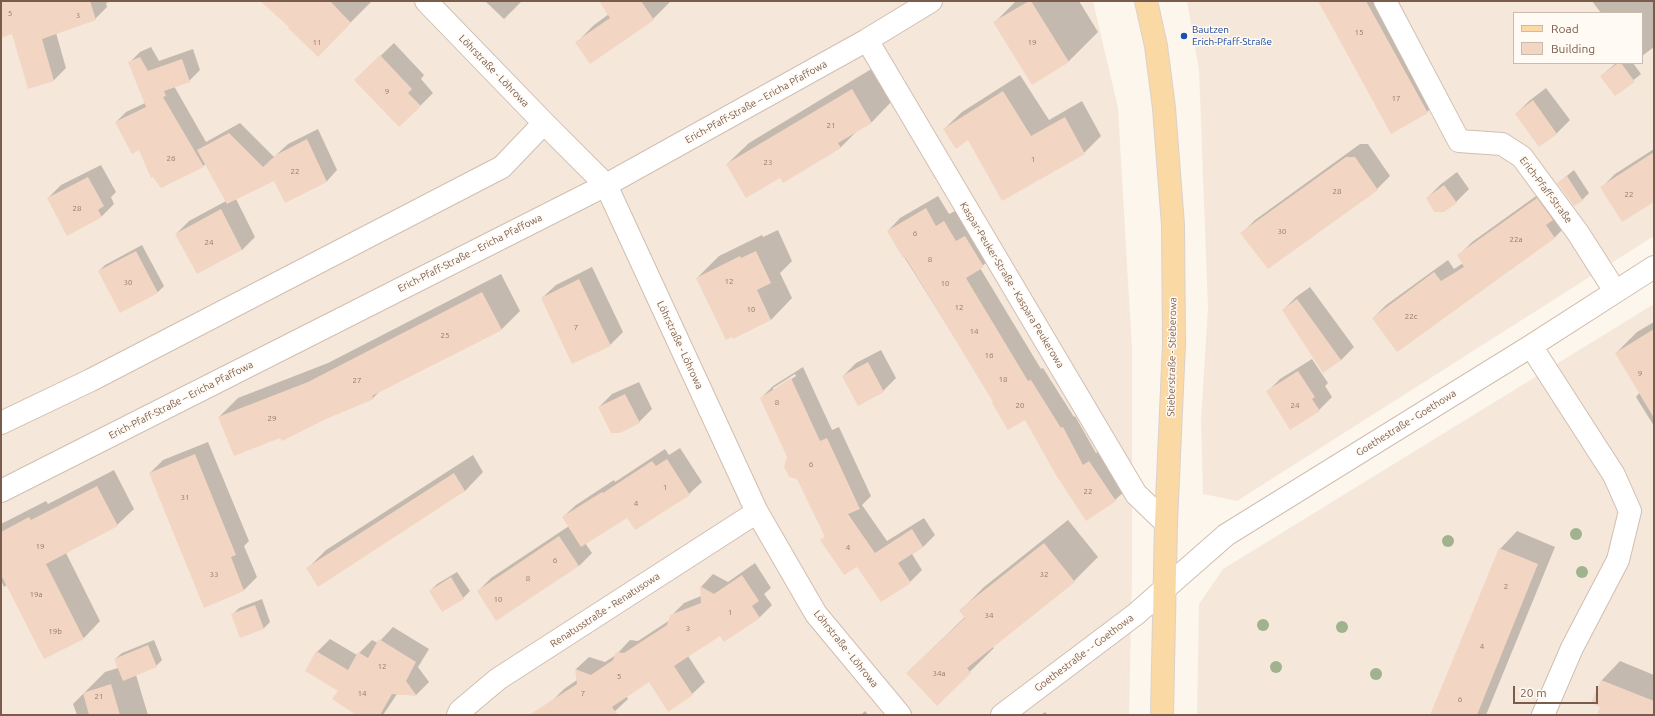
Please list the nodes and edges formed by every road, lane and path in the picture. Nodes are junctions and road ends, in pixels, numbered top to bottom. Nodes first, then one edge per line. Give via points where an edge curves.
1 (426, 1) edge
2 (931, 1) edge
3 (1146, 1) edge
4 (1385, 1) edge
5 (867, 40) junction
6 (544, 123) junction
7 (606, 185) junction
8 (1654, 267) edge
9 (1615, 291) junction
10 (1531, 346) junction
11 (1, 423) edge
12 (1, 491) edge
13 (757, 512) junction
14 (1166, 523) junction
15 (1165, 588) junction
16 (458, 715) edge
17 (900, 715) edge
18 (1002, 715) edge
19 (1162, 715) edge
20 (1543, 715) edge

1 - 6 street, Löhrstraße - Löhrowa
2 - 5 street, Erich-Pfaff-Straße – Ericha Pfaffowa
3 - 14 main road, Stieberstraße - Stieberowa via 1156,46 1164,108 1173,225 1174,344
4 - 9 street, Erich-Pfaff-Straße via 1459,141 1502,144 1522,157 1578,233
5 - 7 street, Erich-Pfaff-Straße – Ericha Pfaffowa
5 - 14 street, Kaspar-Peuker-Straße - Kaspara Peukerowa via 1136,494
6 - 7 street, Löhrstraße - Löhrowa
6 - 11 street via 502,167 98,376
7 - 12 street, Erich-Pfaff-Straße – Ericha Pfaffowa
7 - 13 street, Löhrstraße - Löhrowa
8 - 9 street, Goethestraße - Goethowa
9 - 10 street, Goethestraße - Goethowa
10 - 15 street, Goethestraße - Goethowa via 1226,535
10 - 20 street via 1614,475 1630,511 1618,560 1572,648
13 - 16 street, Renatusstraße - Renatusowa via 498,679
13 - 17 street, Löhrstraße - Löhrowa via 816,614
14 - 15 main road, Stieberstraße - Stieberowa
15 - 18 street, Goethestraße - - Goethowa via 1136,614
15 - 19 main road, Stieberstraße - Stieberowa

